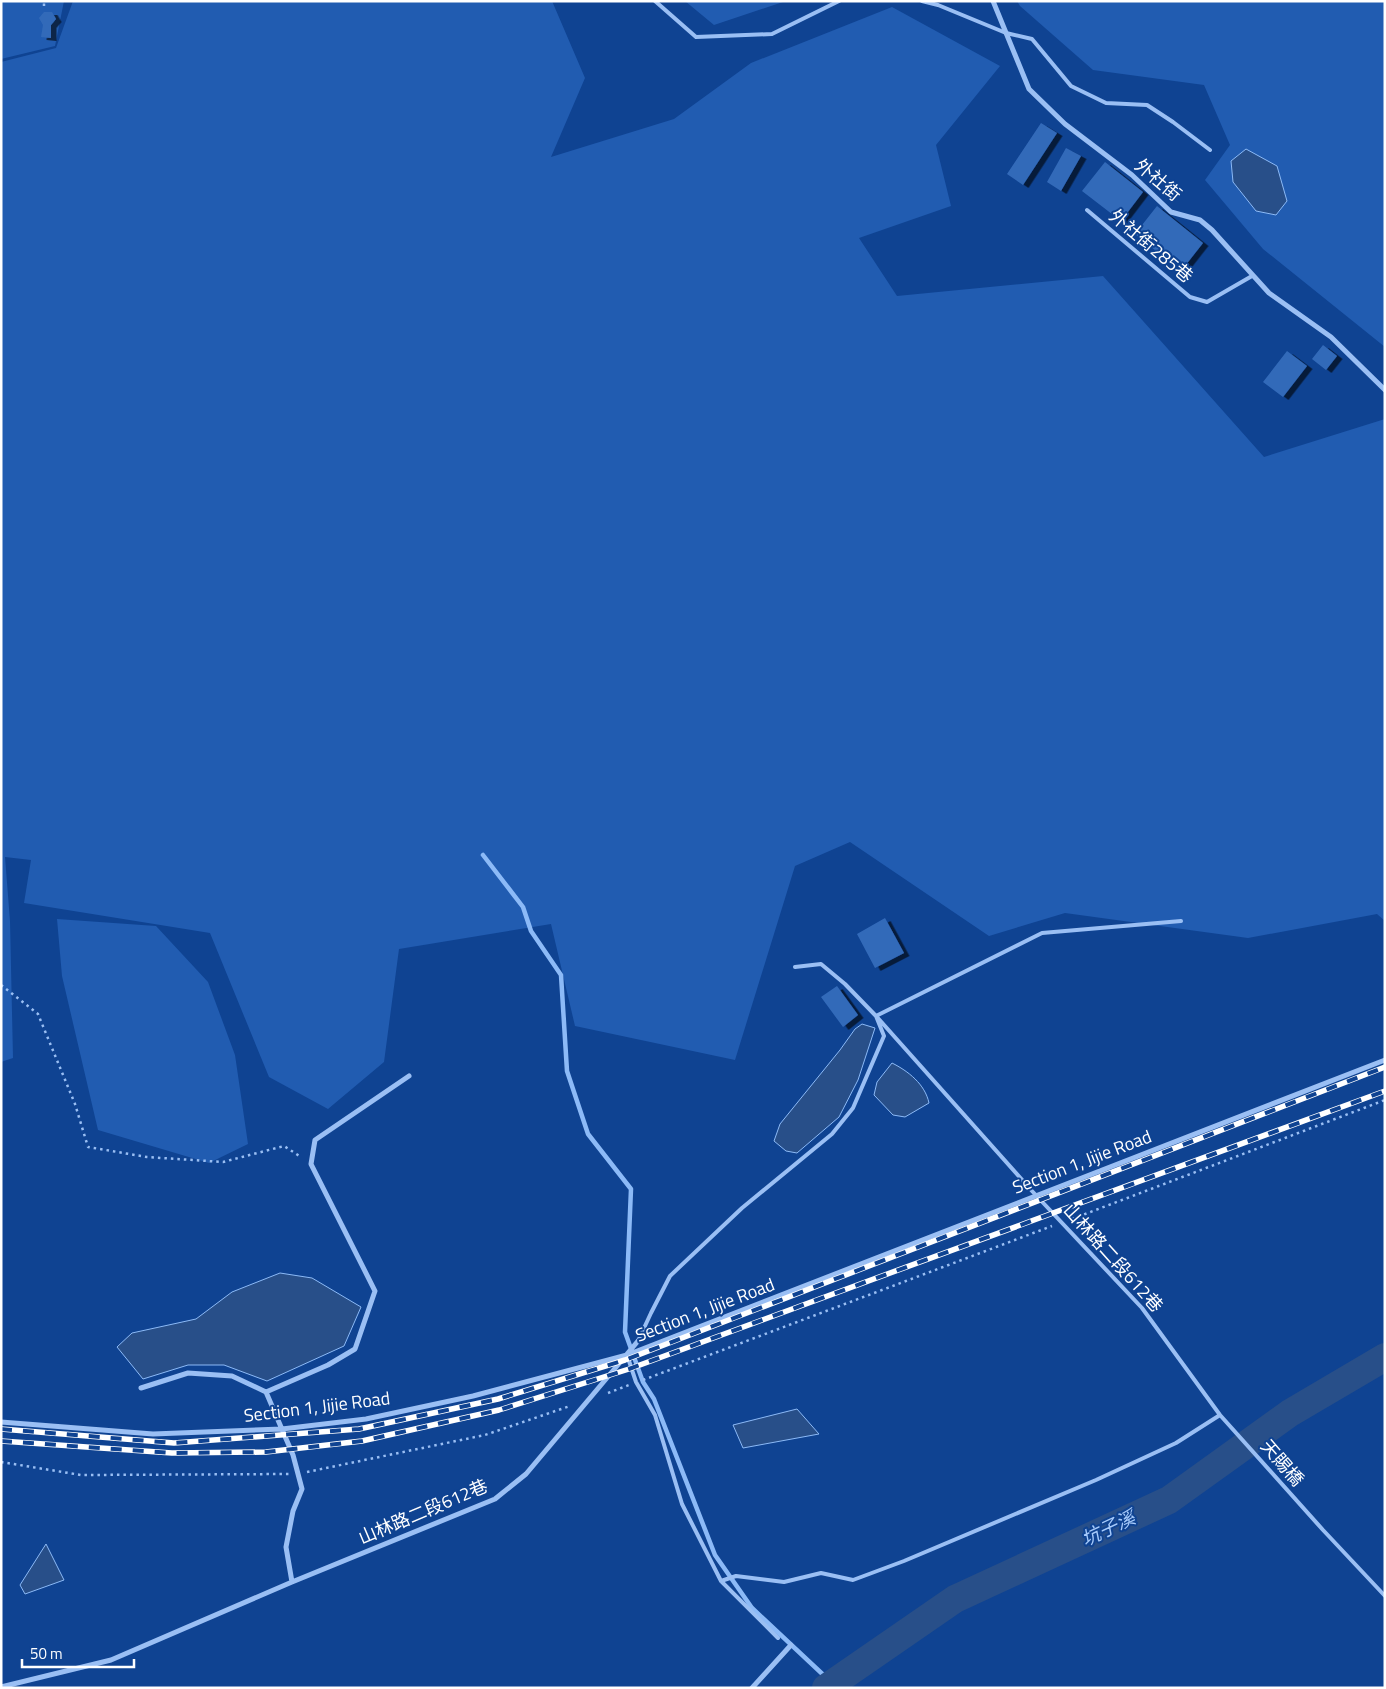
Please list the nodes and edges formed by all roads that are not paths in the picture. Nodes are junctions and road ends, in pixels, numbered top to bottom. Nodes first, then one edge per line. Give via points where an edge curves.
1 (655, 1) edge
2 (839, 1) edge
3 (922, 1) edge
4 (993, 1) edge
5 (1006, 33) junction
6 (1210, 150) dead end
7 (1087, 210) dead end
8 (1252, 276) junction
9 (1385, 390) edge
10 (1181, 921) dead end
11 (795, 967) dead end
12 (876, 1016) junction
13 (1385, 1060) edge
14 (410, 1076) dead end
15 (1036, 1195) junction
16 (638, 1341) joint
17 (627, 1355) junction
18 (140, 1388) dead end
19 (266, 1392) junction
20 (1220, 1414) junction
21 (1, 1422) edge
22 (282, 1429) junction
23 (720, 1581) junction
24 (292, 1582) junction
25 (1385, 1596) edge
26 (778, 1638) dead end
27 (791, 1645) dead end
28 (1, 1687) edge
29 (752, 1688) edge

1 - 2 lane via 696,37 772,34
3 - 5 lane
4 - 5 street, 外社街
5 - 6 lane via 1032,39 1071,86 1106,103 1147,105
5 - 8 street, 外社街 via 1029,89 1065,124 1132,175 1170,212 1200,220 1212,230
7 - 8 lane, 外社街285巷 via 1190,297 1207,302
8 - 9 street, 外社街 via 1269,293 1332,337
10 - 12 lane via 1042,934
11 - 12 lane, 山林路二段612巷 via 821,964
12 - 15 lane, 山林路二段612巷
12 - 16 lane, 山林路二段612巷 via 884,1036 853,1108 832,1134 742,1208 670,1276
13 - 15 street, Section 1, Jijie Road
14 - 19 street via 315,1140 311,1164 375,1291 355,1349 328,1365
15 - 17 street, Section 1, Jijie Road
15 - 20 lane, 山林路二段612巷 via 1142,1308
16 - 17 street, 山林路二段612巷
17 - 22 street, Section 1, Jijie Road via 473,1396 366,1419
17 - 23 lane via 636,1382 655,1415 682,1504
17 - 24 street, 山林路二段612巷 via 526,1474 495,1498
18 - 19 street via 188,1373 232,1376
19 - 22 street
20 - 23 lane via 1176,1443 1096,1480 853,1580 820,1573 784,1582 736,1576
20 - 25 lane, 天賜橋
21 - 22 street, Section 1, Jijie Road via 153,1434
22 - 24 street via 302,1489 286,1547
23 - 26 lane
24 - 28 street, 山林路二段612巷 via 111,1660
27 - 29 street

